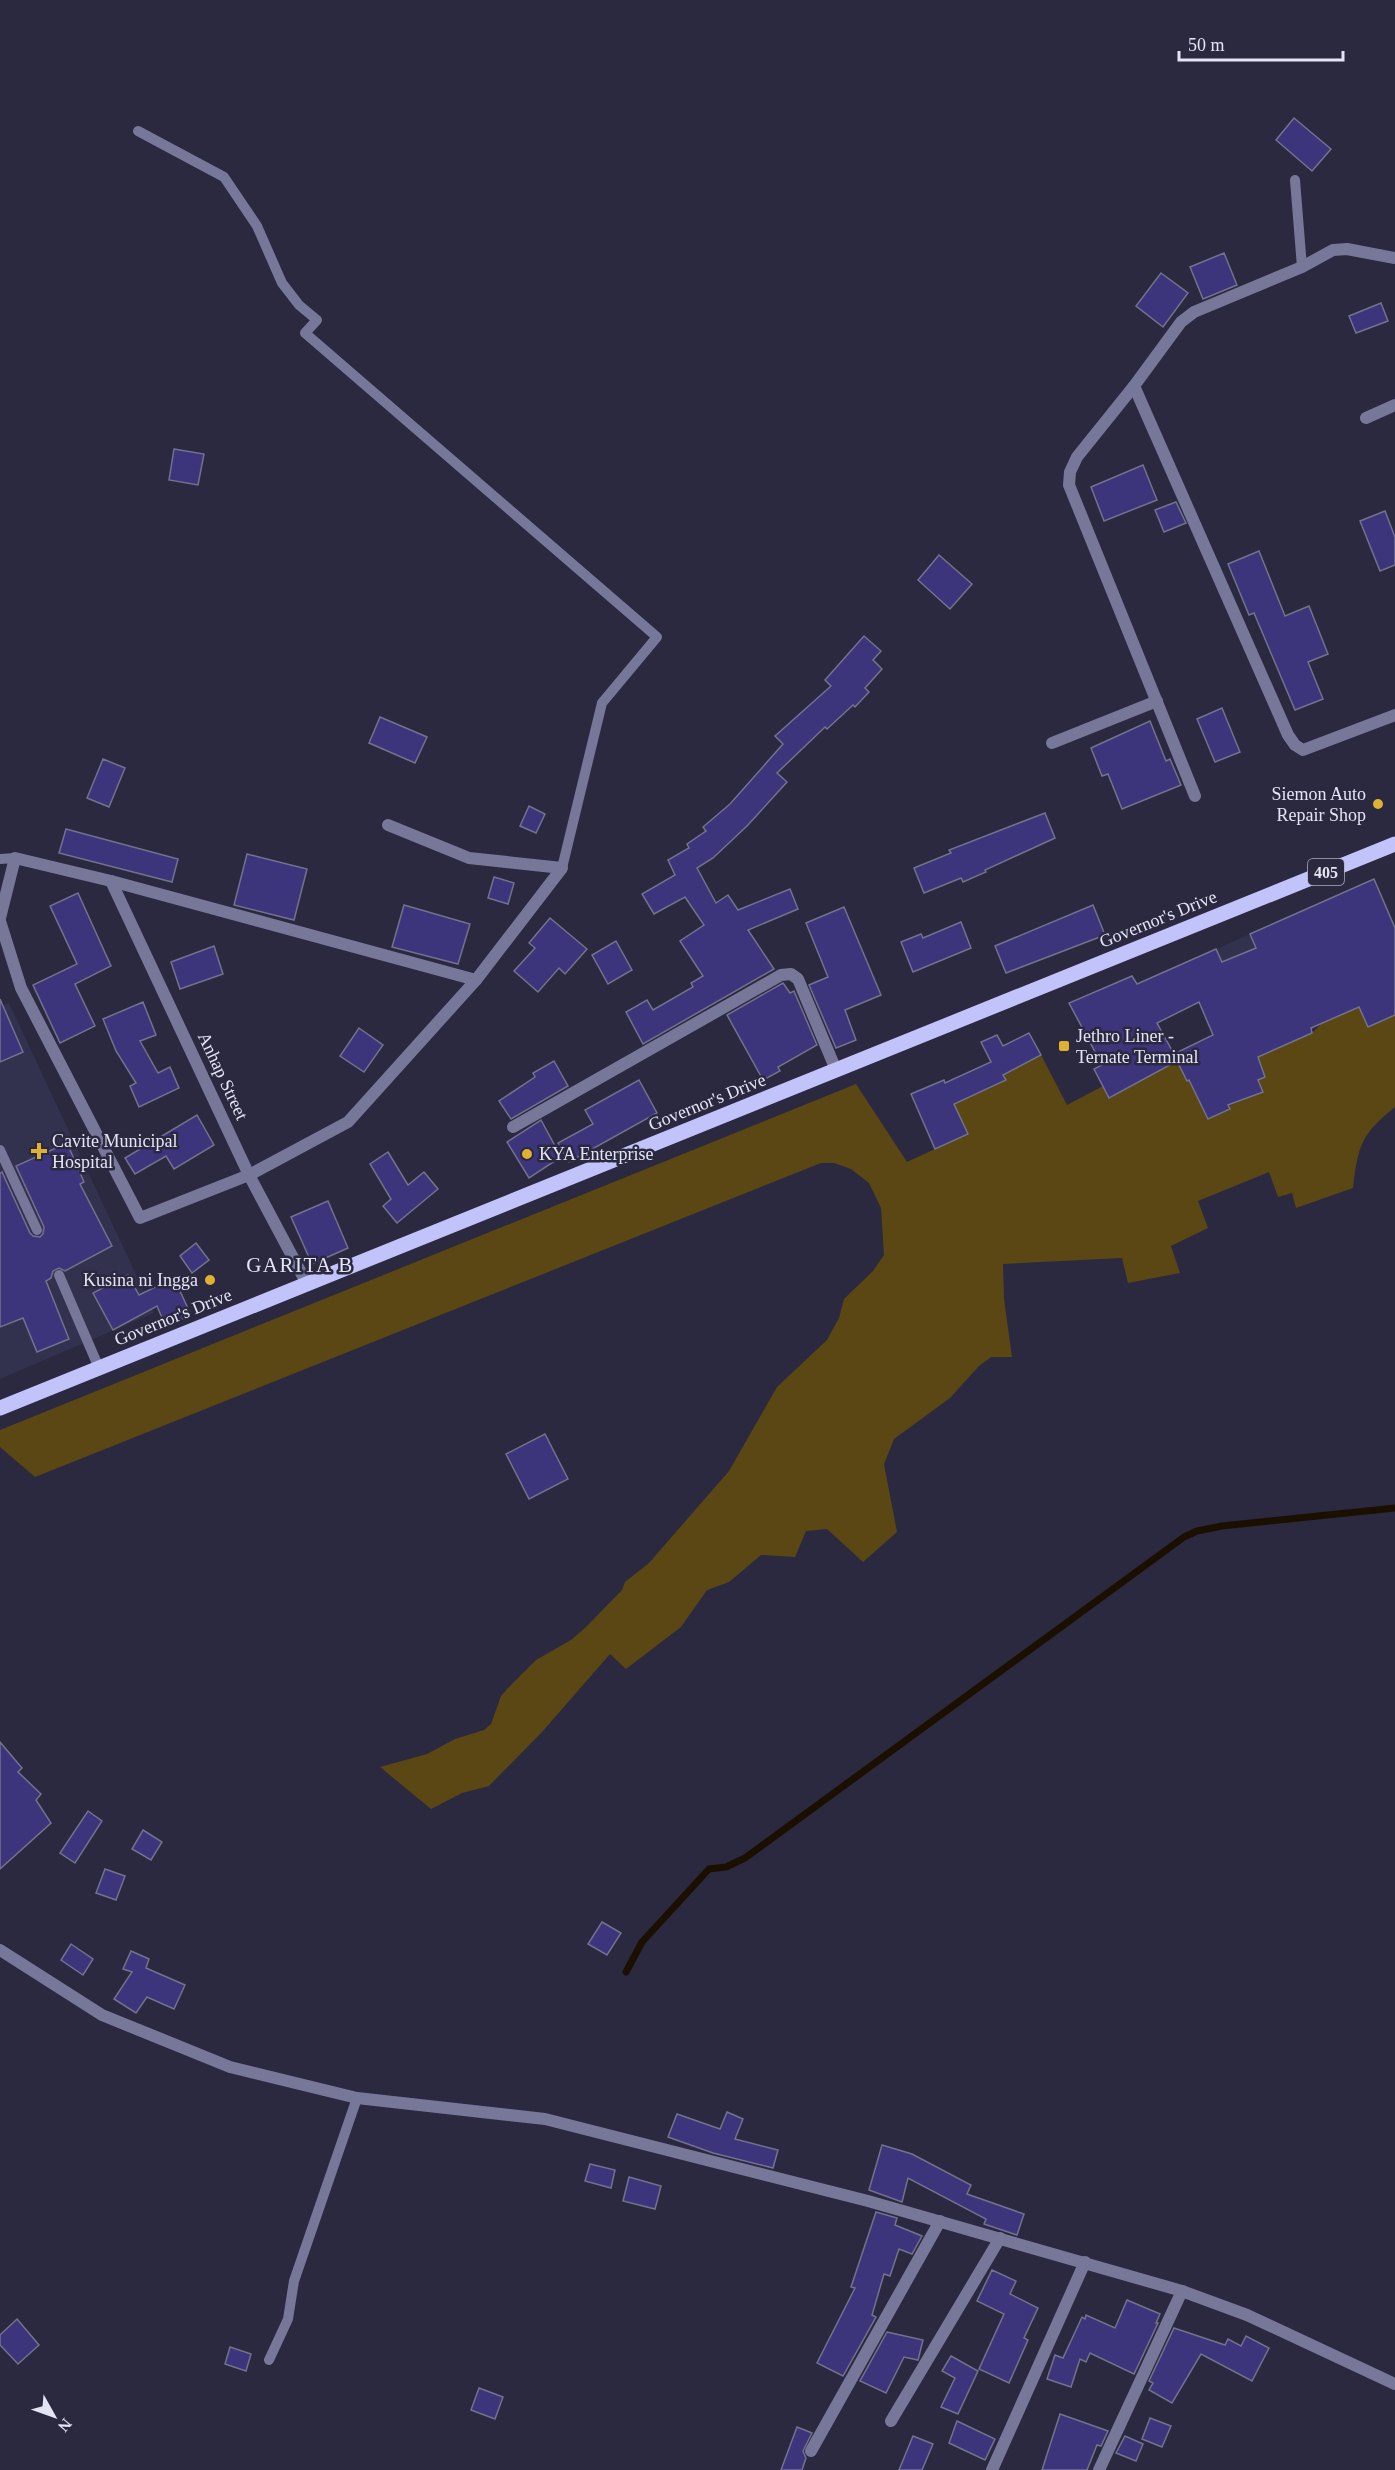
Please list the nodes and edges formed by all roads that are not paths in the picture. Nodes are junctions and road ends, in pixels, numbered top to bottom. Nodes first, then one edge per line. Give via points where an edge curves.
1 (138, 131) dead end
2 (1295, 180) dead end
3 (1395, 258) edge
4 (1302, 267) junction
5 (1134, 386) junction
6 (1395, 405) edge
7 (1366, 418) dead end
8 (1157, 701) junction
9 (1395, 716) edge
10 (1052, 743) dead end
11 (1196, 796) dead end
12 (388, 825) dead end
13 (1395, 844) edge
14 (15, 858) junction
15 (0, 859) edge
16 (562, 868) junction
17 (111, 881) junction
18 (0, 920) edge
19 (476, 980) junction
20 (836, 1071) junction
21 (513, 1127) dead end
22 (0, 1150) edge
23 (249, 1175) junction
24 (37, 1230) dead end
25 (59, 1275) dead end
26 (308, 1284) junction
27 (99, 1368) junction
28 (0, 1408) edge
29 (0, 1950) edge
30 (357, 2098) junction
31 (940, 2221) junction
32 (1000, 2238) junction
33 (1085, 2262) junction
34 (1182, 2291) junction
35 (269, 2360) dead end
36 (1395, 2384) edge
37 (891, 2421) dead end
38 (810, 2451) dead end
39 (992, 2470) edge
40 (1099, 2470) edge

1 - 16 lane via 224,177 257,226 282,284 317,320 305,333 657,636 602,703
2 - 4 lane
3 - 4 street via 1333,250
4 - 5 street via 1194,312 1181,322
5 - 8 street via 1077,457 1069,485
5 - 9 street via 1295,745 1303,750
6 - 7 street
8 - 10 street
8 - 11 street
12 - 16 street via 469,858
13 - 20 main road, Governor's Drive / 405
14 - 15 lane
14 - 17 street
14 - 18 street
16 - 19 street
17 - 19 street
17 - 23 street, Anhap Street
18 - 23 street via 21,988 140,1218
19 - 23 street via 348,1122
20 - 21 street via 798,979 782,975
20 - 26 main road, Governor's Drive / 405
22 - 24 lane
23 - 26 street, Anhap Street
25 - 27 lane
26 - 27 main road, Governor's Drive / 405
27 - 28 main road, Governor's Drive / 405
29 - 30 street via 102,2015 230,2067
30 - 31 street via 545,2119
30 - 35 lane via 294,2281 288,2319
31 - 32 street
31 - 38 street
32 - 33 street
32 - 37 street
33 - 34 street
33 - 39 street
34 - 36 street via 1247,2315
34 - 40 street

